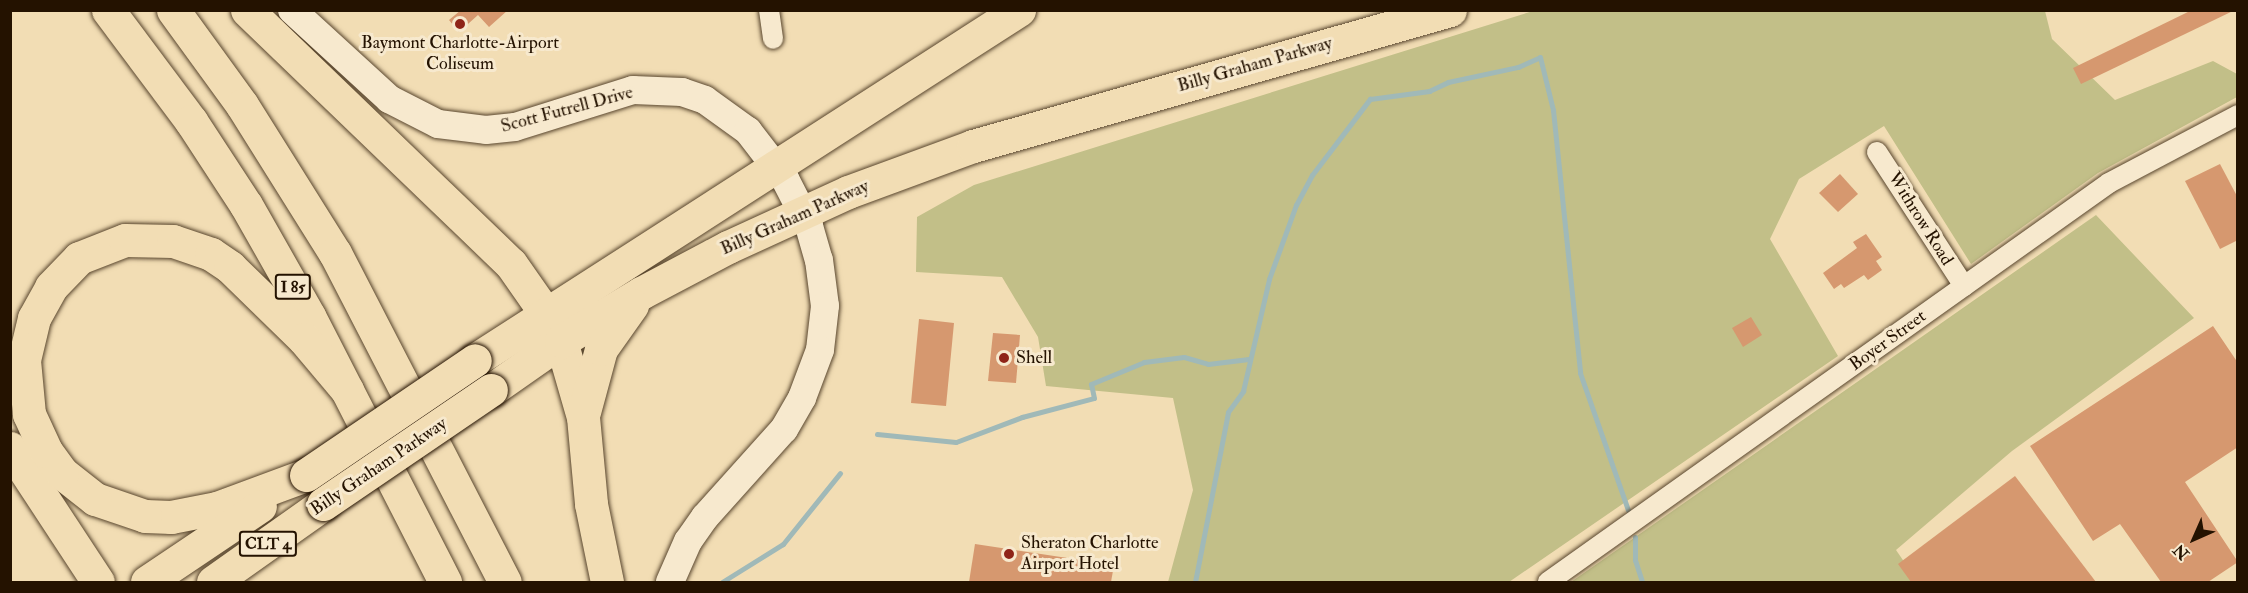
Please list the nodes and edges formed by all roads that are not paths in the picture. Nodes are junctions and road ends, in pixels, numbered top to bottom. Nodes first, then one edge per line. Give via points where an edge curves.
1 (108, 10) edge
2 (173, 10) edge
3 (247, 10) edge
4 (292, 10) edge
5 (769, 10) edge
6 (1019, 10) edge
7 (1450, 10) edge
8 (773, 39) dead end
9 (2238, 115) edge
10 (1877, 152) dead end
11 (776, 164) junction
12 (803, 211) junction
13 (1964, 286) junction
14 (641, 293) junction
15 (553, 327) junction
16 (347, 390) junction
17 (583, 417) junction
18 (10, 448) edge
19 (306, 475) junction
20 (98, 582) edge
21 (147, 582) edge
22 (213, 582) edge
23 (445, 582) edge
24 (505, 582) edge
25 (607, 582) edge
26 (670, 582) edge
27 (1548, 582) edge

1 - 16 highway, I 85 via 191,121 246,205
2 - 24 highway via 242,105 329,243
3 - 15 highway via 511,264
4 - 11 street, Scott Futrell Drive via 389,99 438,124 486,130 514,127 617,93 657,89 705,100 725,112 748,130
5 - 8 street
6 - 11 highway, Billy Graham Parkway
7 - 12 highway, Billy Graham Parkway via 974,146
9 - 13 street, Boyer Street via 2121,175
10 - 13 street, Withrow Road
11 - 12 street, Scott Futrell Drive
11 - 15 highway, Billy Graham Parkway
12 - 14 highway, Billy Graham Parkway
12 - 26 street, Scott Futrell Drive via 819,260 825,306 815,368 784,429 705,517 688,541
13 - 27 street, Boyer Street
14 - 15 highway, Billy Graham Parkway
14 - 17 highway via 601,349
15 - 17 highway
15 - 19 highway, Billy Graham Parkway, bridge via 475,360
15 - 22 highway, Billy Graham Parkway / CLT 4, bridge via 491,390
16 - 19 highway via 297,331 230,267 205,251 173,241 125,240 79,258 51,287 34,318 24,360 29,414 46,451 62,473 95,499 145,516 171,517 217,508
16 - 23 highway, I 85
17 - 25 highway via 591,504
18 - 20 highway
19 - 21 highway, Billy Graham Parkway

